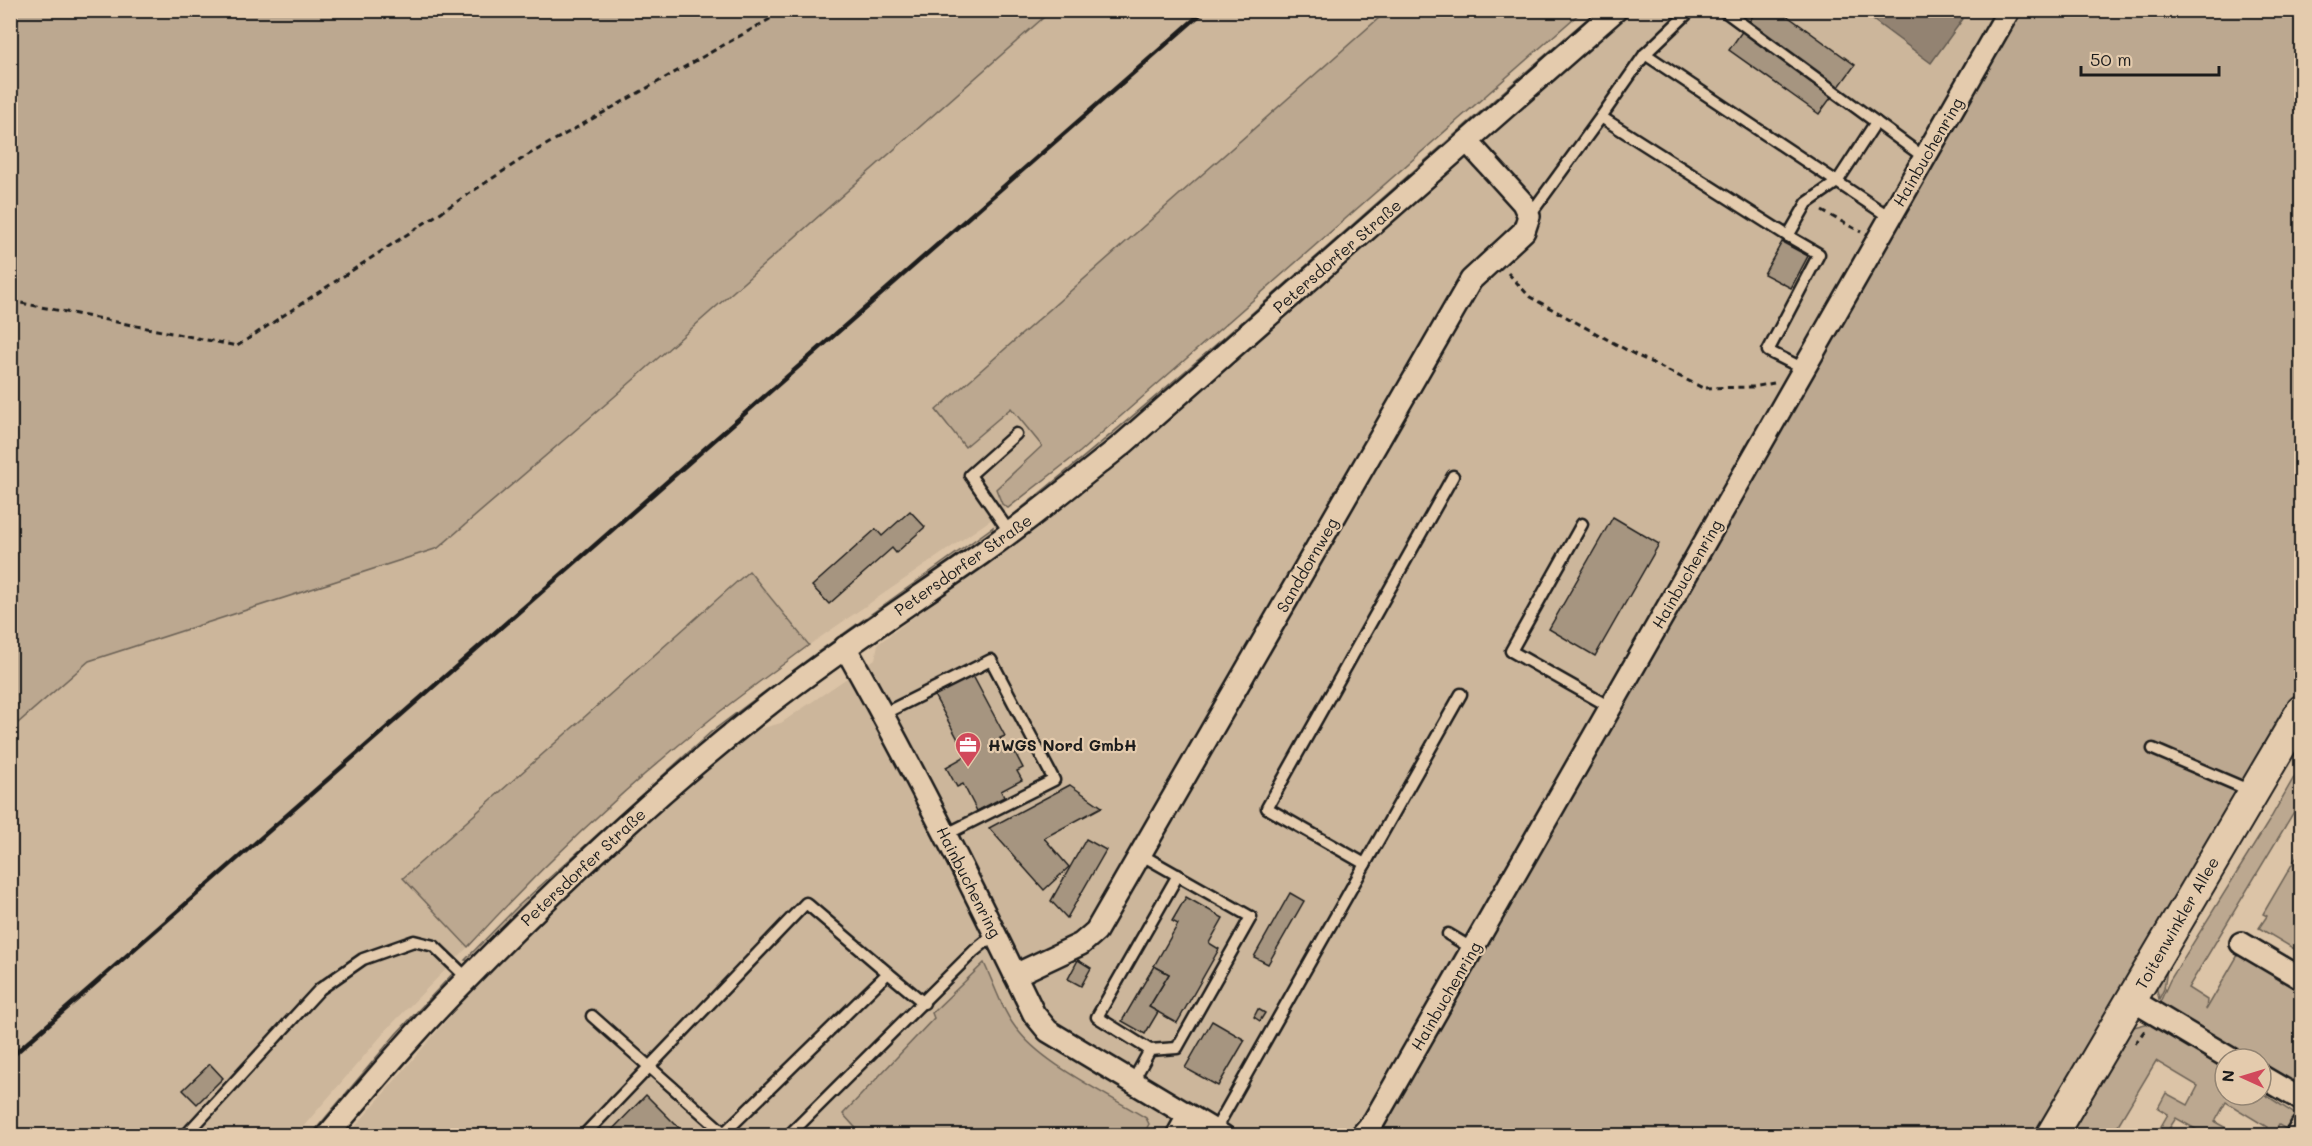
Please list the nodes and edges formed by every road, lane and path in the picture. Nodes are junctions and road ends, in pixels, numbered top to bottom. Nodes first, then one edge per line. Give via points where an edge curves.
1 (786, 10) edge
2 (1616, 10) edge
3 (1691, 10) edge
4 (1723, 10) edge
5 (2009, 10) edge
6 (1645, 54) junction
7 (1601, 117) junction
8 (1876, 122) junction
9 (1467, 141) junction
10 (1925, 158) junction
11 (1837, 182) junction
12 (1807, 203) junction
13 (1529, 216) junction
14 (1891, 218) junction
15 (1854, 229) dead end
16 (1788, 236) junction
17 (1494, 259) junction
18 (11, 301) edge
19 (1804, 369) junction
20 (1792, 390) junction
21 (1017, 434) dead end
22 (10, 437) edge
23 (1453, 476) dead end
24 (1581, 524) dead end
25 (1010, 533) junction
26 (845, 647) junction
27 (1461, 694) dead end
28 (1610, 707) junction
29 (2301, 710) edge
30 (883, 714) junction
31 (2153, 749) dead end
32 (2254, 792) junction
33 (945, 835) junction
34 (1140, 854) junction
35 (1365, 864) junction
36 (1178, 875) junction
37 (995, 934) junction
38 (1449, 934) dead end
39 (2241, 943) dead end
40 (1473, 949) junction
41 (888, 973) junction
42 (1015, 975) junction
43 (467, 978) junction
44 (2301, 979) edge
45 (2132, 1000) junction
46 (924, 1003) junction
47 (592, 1016) dead end
48 (2213, 1048) edge
49 (1150, 1050) junction
50 (649, 1067) junction
51 (1132, 1083) junction
52 (2273, 1084) edge
53 (2301, 1101) edge
54 (1188, 1116) junction
55 (2301, 1125) edge
56 (1219, 1133) edge
57 (725, 1134) edge
58 (185, 1136) edge
59 (327, 1136) edge
60 (583, 1136) edge
61 (788, 1136) edge
62 (1177, 1136) edge
63 (1361, 1136) edge
64 (2051, 1136) edge
65 (2295, 1136) edge

1 - 18 path via 528,155 237,346
2 - 9 street, Petersdorfer Straße
3 - 6 lane
4 - 8 lane
5 - 10 street, Hainbuchenring
6 - 7 lane
6 - 11 lane
7 - 13 lane
7 - 16 lane
8 - 10 lane
8 - 11 lane
9 - 13 street via 1523,203
9 - 25 street, Petersdorfer Straße via 1124,443
10 - 14 street, Hainbuchenring
11 - 12 lane
11 - 14 lane
12 - 15 path
12 - 16 lane
13 - 17 street, Sanddornweg via 1524,231
14 - 19 street, Hainbuchenring
16 - 19 lane via 1819,254 1768,351
17 - 20 path via 1530,297 1703,388 1753,387 1775,382
17 - 34 street, Sanddornweg via 1471,280
18 - 22 path
19 - 20 street, Hainbuchenring
20 - 28 street, Hainbuchenring
21 - 25 lane via 970,475
23 - 35 lane via 1267,808
24 - 28 lane via 1511,651
25 - 26 street, Petersdorfer Straße
26 - 30 street, Hainbuchenring
26 - 43 street, Petersdorfer Straße via 675,782
27 - 35 lane
28 - 40 street, Hainbuchenring
29 - 32 street, Toitenwinkler Allee
30 - 33 street, Hainbuchenring
30 - 33 lane via 990,660 1054,780
31 - 32 lane
32 - 45 street, Toitenwinkler Allee
33 - 37 street, Hainbuchenring
34 - 36 lane
34 - 42 street, Sanddornweg via 1096,931 1081,945
35 - 56 lane
36 - 49 lane via 1097,1017
36 - 49 lane via 1251,917 1177,1048
37 - 42 street, Hainbuchenring
37 - 46 lane
38 - 40 lane
39 - 44 street
40 - 63 street, Hainbuchenring via 1374,1121
41 - 46 lane
41 - 50 lane via 806,903
41 - 57 lane
42 - 51 street, Hainbuchenring via 1034,1014 1048,1031
43 - 58 lane via 434,946 414,941 363,959 320,989
43 - 59 street, Petersdorfer Straße
45 - 48 street
45 - 64 street, Toitenwinkler Allee
46 - 61 lane
47 - 50 lane
49 - 51 lane
50 - 57 lane
50 - 60 lane
51 - 54 street, Hainbuchenring
52 - 53 street
54 - 56 street, Hainbuchenring
54 - 62 street
55 - 65 street

